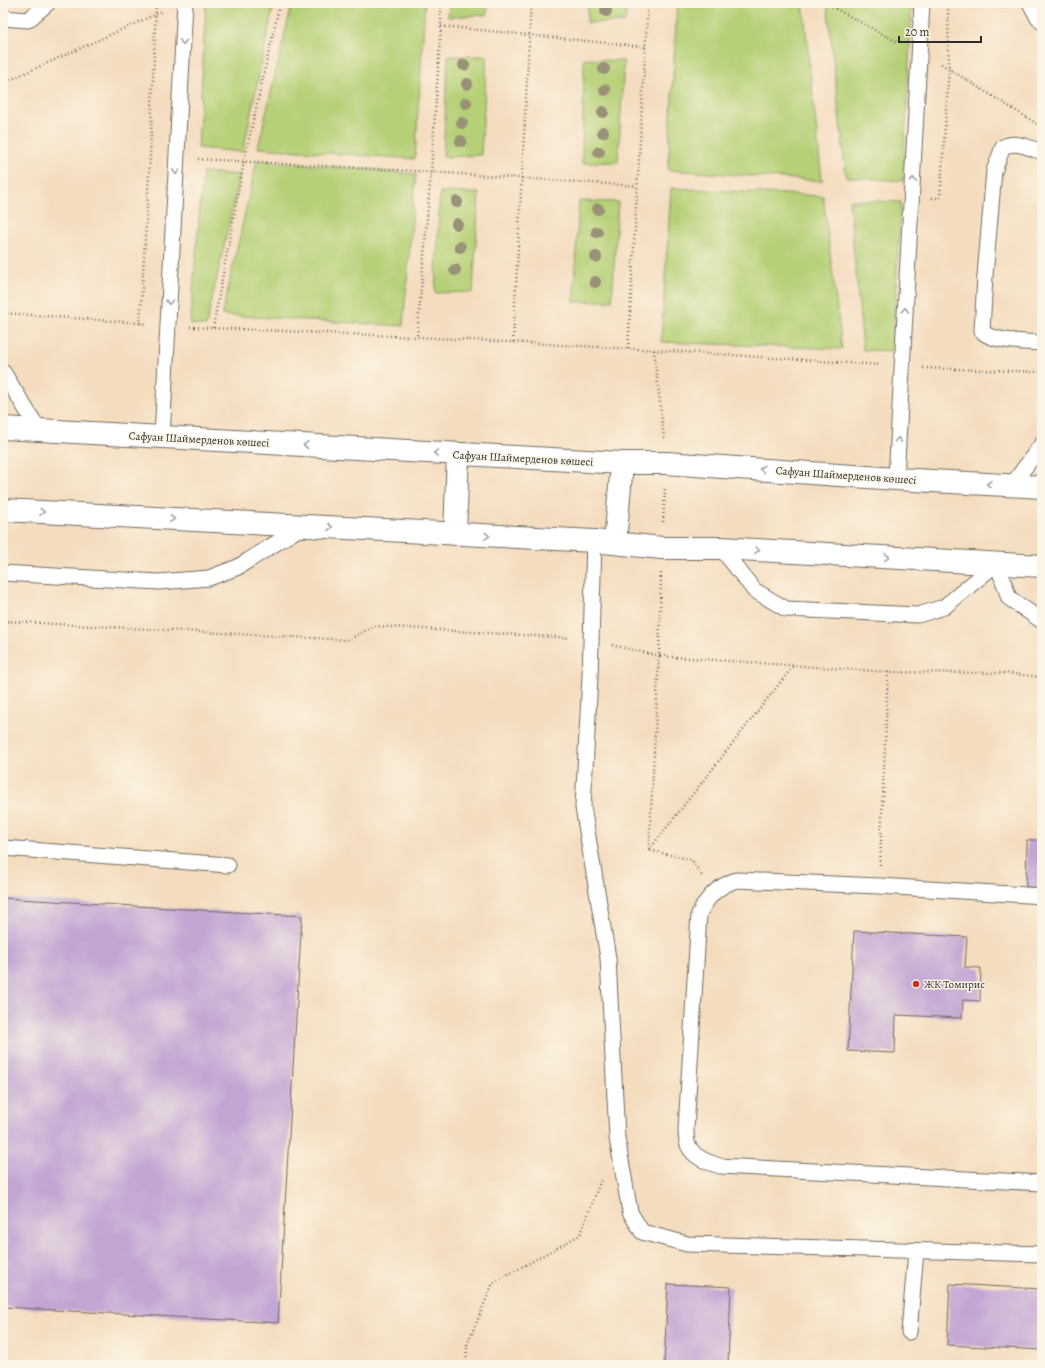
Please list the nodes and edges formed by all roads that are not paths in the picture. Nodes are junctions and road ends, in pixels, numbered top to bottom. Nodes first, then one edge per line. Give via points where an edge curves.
1 (48, 3) edge
2 (185, 3) edge
3 (922, 3) edge
4 (1032, 6) edge
5 (3, 18) edge
6 (1042, 22) edge
7 (1042, 152) edge
8 (1042, 342) edge
9 (3, 372) edge
10 (3, 428) edge
11 (39, 430) junction
12 (162, 437) junction
13 (1042, 444) edge
14 (458, 454) junction
15 (622, 463) junction
16 (896, 479) junction
17 (1012, 485) junction
18 (1042, 487) edge
19 (3, 510) edge
20 (303, 526) junction
21 (455, 534) junction
22 (594, 541) junction
23 (615, 543) junction
24 (721, 548) junction
25 (997, 563) junction
26 (1042, 566) edge
27 (3, 572) edge
28 (1042, 621) edge
29 (3, 848) edge
30 (228, 865) dead end
31 (1042, 896) edge
32 (1042, 1183) edge
33 (916, 1251) junction
34 (1042, 1254) edge
35 (909, 1332) dead end

1 - 5 lane via 28,20
2 -> 12 lane
16 -> 3 lane
4 - 6 lane
7 - 8 lane via 1019,144 1003,146 994,171 982,331 989,336 1007,340
9 - 11 lane
10 - 11 main road, Сафуан Шаймерденов көшесі
11 - 12 main road, Сафуан Шаймерденов көшесі
14 -> 12 main road, Сафуан Шаймерденов көшесі
13 - 17 lane
14 - 15 main road, Сафуан Шаймерденов көшесі
14 - 21 main road
16 -> 15 main road, Сафуан Шаймерденов көшесі via 666,463
15 - 23 main road
17 -> 16 main road, Сафуан Шаймерденов көшесі
17 - 18 main road, Сафуан Шаймерденов көшесі
19 -> 20 main road
20 -> 21 main road
20 - 27 lane via 238,567 209,578 160,582
21 -> 22 main road
22 - 23 main road
22 - 33 lane via 583,807 608,958 617,1138 630,1212 642,1232 687,1244
23 - 24 main road via 662,548
24 -> 25 main road
24 - 25 lane via 754,590 786,609 918,615 944,607
25 - 26 main road
25 - 28 lane via 1009,598
29 - 30 lane
31 - 32 lane via 736,880 723,885 705,902 699,914 686,1129 688,1144 696,1156 720,1166
33 - 34 lane
33 - 35 lane

